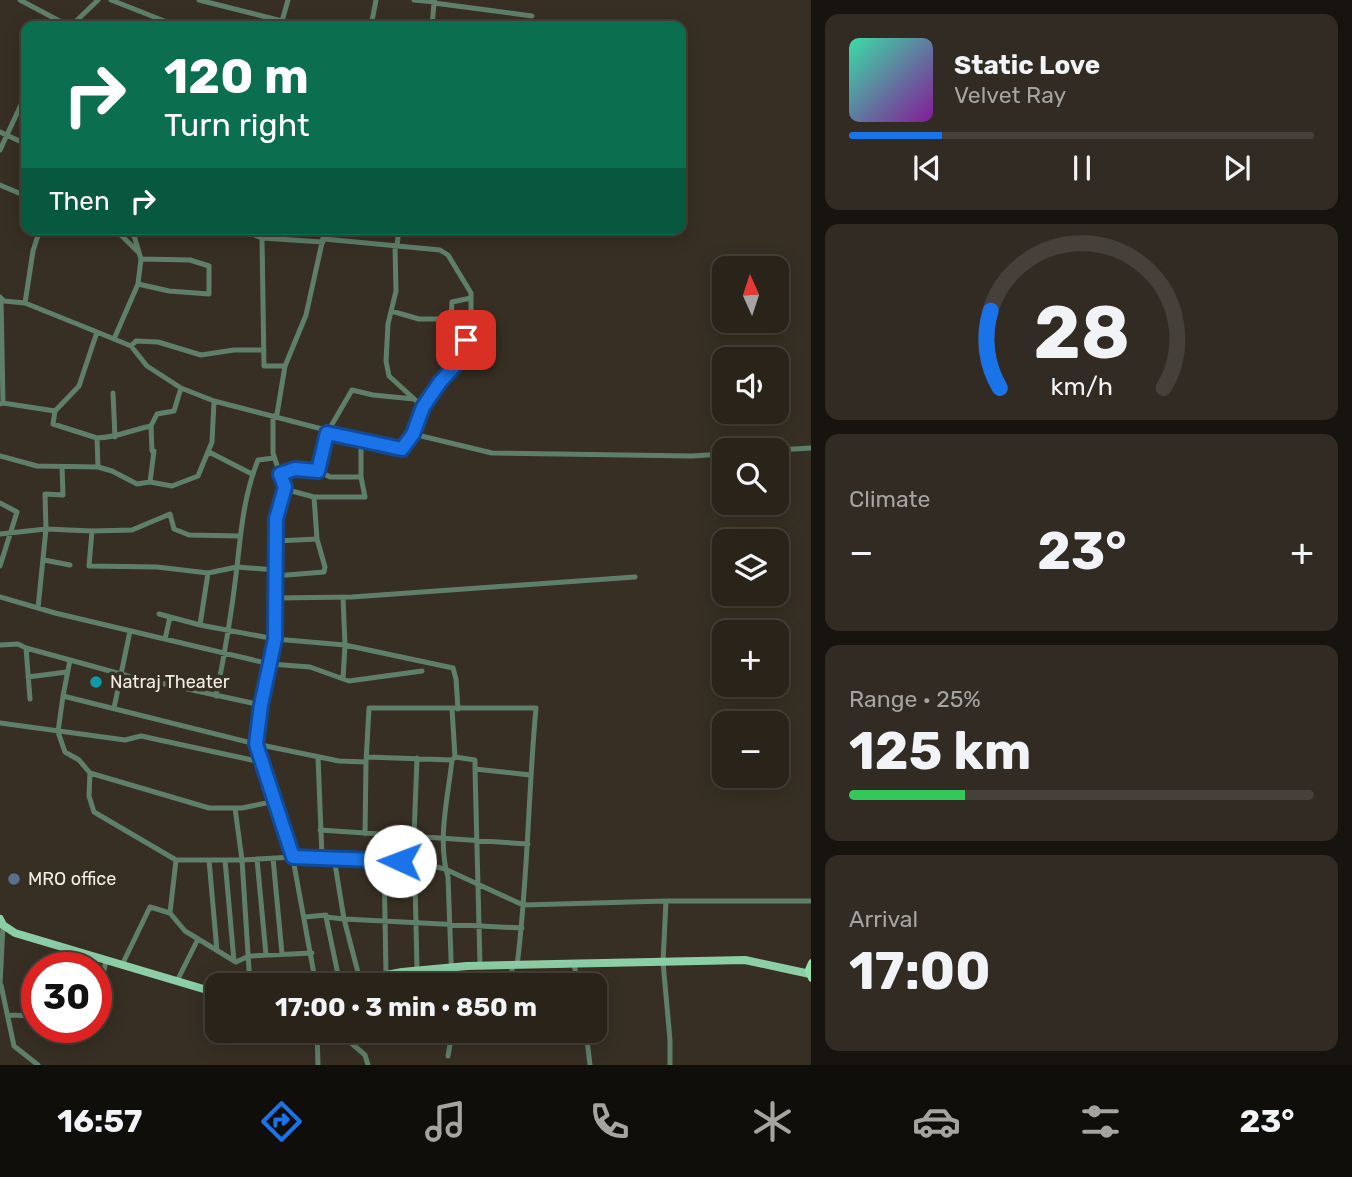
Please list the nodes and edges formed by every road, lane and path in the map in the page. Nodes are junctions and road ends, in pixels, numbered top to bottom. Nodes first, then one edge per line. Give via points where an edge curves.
1 (20, 0) edge
2 (111, 0) edge
3 (199, 0) edge
4 (288, 0) edge
5 (376, 0) edge
6 (414, 0) edge
7 (93, 1) edge
8 (435, 1) edge
9 (532, 16) dead end
10 (60, 21) edge
11 (75, 21) edge
12 (164, 21) edge
13 (271, 21) edge
14 (282, 21) edge
15 (372, 21) edge
16 (433, 21) edge
17 (21, 103) edge
18 (3, 134) edge
19 (21, 142) edge
20 (0, 150) edge
21 (0, 185) edge
22 (21, 194) edge
23 (38, 235) edge
24 (121, 235) edge
25 (134, 235) edge
26 (255, 235) edge
27 (324, 235) edge
28 (398, 235) edge
29 (262, 238) junction
30 (323, 241) junction
31 (396, 246) junction
32 (141, 257) junction
33 (138, 284) junction
34 (0, 298) edge
35 (471, 298) junction
36 (24, 303) junction
37 (391, 312) junction
38 (477, 319) dead end
39 (471, 322) junction
40 (97, 332) junction
41 (114, 339) junction
42 (131, 346) junction
43 (264, 350) junction
44 (285, 366) junction
45 (181, 388) junction
46 (113, 393) dead end
47 (414, 398) junction
48 (214, 401) junction
49 (1, 403) edge
50 (423, 407) junction
51 (55, 411) junction
52 (273, 417) junction
53 (151, 426) junction
54 (327, 433) junction
55 (413, 434) junction
56 (115, 437) junction
57 (97, 438) junction
58 (361, 439) junction
59 (811, 448) edge
60 (789, 449) edge
61 (209, 452) junction
62 (712, 455) edge
63 (0, 456) edge
64 (274, 458) junction
65 (62, 467) junction
66 (98, 467) junction
67 (318, 471) junction
68 (252, 474) junction
69 (280, 474) junction
70 (361, 477) junction
71 (150, 482) junction
72 (284, 489) junction
73 (314, 497) junction
74 (0, 503) edge
75 (46, 528) junction
76 (92, 531) junction
77 (12, 533) junction
78 (0, 534) edge
79 (240, 536) junction
80 (317, 539) junction
81 (276, 541) junction
82 (44, 560) junction
83 (70, 565) dead end
84 (0, 566) edge
85 (237, 567) junction
86 (208, 573) junction
87 (275, 573) junction
88 (635, 577) dead end
89 (0, 597) edge
90 (343, 597) junction
91 (275, 598) junction
92 (38, 608) junction
93 (159, 614) dead end
94 (170, 617) junction
95 (200, 625) junction
96 (130, 631) junction
97 (228, 631) junction
98 (165, 639) junction
99 (275, 639) junction
100 (0, 645) edge
101 (345, 645) junction
102 (26, 648) junction
103 (225, 653) junction
104 (70, 660) junction
105 (270, 664) junction
106 (422, 671) dead end
107 (67, 673) junction
108 (121, 674) junction
109 (28, 677) junction
110 (343, 679) junction
111 (64, 696) junction
112 (216, 696) junction
113 (30, 699) dead end
114 (261, 705) junction
115 (114, 708) junction
116 (455, 709) junction
117 (0, 723) edge
118 (58, 732) junction
119 (256, 744) junction
120 (318, 757) junction
121 (417, 758) junction
122 (366, 759) junction
123 (453, 759) junction
124 (261, 762) junction
125 (475, 769) junction
126 (90, 773) junction
127 (530, 775) junction
128 (276, 802) junction
129 (235, 808) junction
130 (320, 830) junction
131 (365, 834) junction
132 (414, 836) junction
133 (444, 838) junction
134 (477, 840) junction
135 (528, 844) junction
136 (293, 857) junction
137 (273, 858) junction
138 (321, 858) junction
139 (334, 858) junction
140 (257, 859) junction
141 (176, 860) junction
142 (209, 860) junction
143 (225, 860) junction
144 (242, 860) junction
145 (384, 860) junction
146 (416, 862) junction
147 (445, 869) junction
148 (480, 884) junction
149 (666, 901) junction
150 (811, 901) edge
151 (523, 905) junction
152 (170, 913) junction
153 (326, 916) junction
154 (304, 917) junction
155 (344, 919) junction
156 (384, 921) junction
157 (1, 922) edge
158 (416, 922) junction
159 (450, 924) junction
160 (481, 925) junction
161 (522, 928) junction
162 (198, 939) junction
163 (217, 951) junction
164 (79, 952) edge
165 (312, 953) junction
166 (282, 954) junction
167 (266, 955) junction
168 (250, 956) junction
169 (234, 961) junction
170 (112, 962) edge
171 (663, 962) junction
172 (811, 962) edge
173 (574, 964) junction
174 (122, 965) junction
175 (480, 965) junction
176 (515, 965) junction
177 (450, 967) junction
178 (417, 970) junction
179 (250, 973) edge
180 (314, 973) edge
181 (340, 973) edge
182 (358, 973) edge
183 (386, 973) edge
184 (398, 973) edge
185 (451, 973) edge
186 (514, 973) edge
187 (576, 973) edge
188 (811, 976) edge
189 (177, 981) junction
190 (1, 985) edge
191 (205, 989) edge
192 (8, 1015) junction
193 (21, 1015) edge
194 (317, 1043) edge
195 (351, 1043) edge
196 (450, 1043) edge
197 (587, 1043) edge
198 (448, 1056) dead end
199 (38, 1065) edge
200 (318, 1065) edge
201 (368, 1065) edge
202 (590, 1065) edge
203 (670, 1065) edge

1 - 10 street
2 - 12 street
3 - 13 street
4 - 14 street
5 - 15 street
6 - 8 street
7 - 11 street
8 - 9 street
8 - 16 street
17 - 18 street
18 - 19 street
18 - 20 street
21 - 22 street
23 - 36 street
24 - 32 street
25 - 32 street
26 - 29 street
27 - 30 street
28 - 31 street
29 - 30 street
29 - 43 street
30 - 31 street
30 - 44 street via 306,315
31 - 35 street via 440,250
31 - 37 street
32 - 33 street
32 - 33 street via 209,266 209,294
33 - 41 street
34 - 36 street
34 - 49 street
35 - 37 street via 452,302 451,319
35 - 39 street
36 - 40 street
37 - 47 street via 389,376
38 - 39 street
39 - 50 street via 462,358
40 - 41 street
40 - 51 street via 79,386
41 - 42 street
42 - 43 street via 136,341 158,342 201,355
42 - 45 street via 147,366
43 - 44 street via 264,366
44 - 52 street
45 - 48 street
45 - 53 street via 174,411 158,414
46 - 56 street
47 - 50 street
47 - 54 street via 352,390
48 - 52 street
48 - 61 street
49 - 51 street
50 - 55 street
51 - 57 street via 53,424
52 - 54 street
52 - 64 street
53 - 56 street
53 - 71 street
54 - 58 street
54 - 67 street
55 - 58 street via 402,449
55 - 62 street via 492,453
56 - 57 street
57 - 66 street
58 - 70 street
59 - 60 street
61 - 68 street
61 - 71 street via 198,476 172,486
63 - 65 street
64 - 68 street via 258,460
64 - 69 street
65 - 66 street
65 - 75 street via 63,495 46,494
66 - 71 street via 137,484
67 - 69 street via 295,469
67 - 70 street via 330,477
68 - 79 street
69 - 72 street
70 - 73 street via 365,497
72 - 73 street
72 - 81 street
73 - 80 street
74 - 77 street via 17,512
75 - 76 street
75 - 77 street
75 - 82 street
76 - 79 street via 132,530 170,514 174,530 189,535
76 - 86 street via 89,566
77 - 78 street
77 - 84 street
79 - 85 street
80 - 81 street
80 - 87 street via 324,572
81 - 87 street
82 - 83 street
82 - 92 street
85 - 86 street
85 - 87 street
85 - 97 street
86 - 95 street
87 - 91 street
88 - 90 street
89 - 92 street
90 - 91 street
90 - 101 street
91 - 99 street
92 - 96 street
93 - 94 street
94 - 95 street
94 - 98 street
95 - 97 street
96 - 98 street
96 - 108 street
97 - 99 street
97 - 103 street
98 - 103 street
99 - 101 street
99 - 105 street
100 - 102 street
101 - 110 street
101 - 116 street via 453,668
102 - 104 street
102 - 109 street
103 - 105 street
103 - 112 street
104 - 107 street
104 - 108 street
105 - 110 street via 310,667
105 - 114 street
106 - 110 street
107 - 109 street
107 - 111 street
108 - 112 street
108 - 115 street
109 - 113 street
111 - 115 street
111 - 118 street
112 - 114 street
114 - 119 street
115 - 119 street
116 - 122 street via 369,708
116 - 123 street
116 - 127 street via 536,708
117 - 118 street
118 - 124 street via 125,740 141,736
118 - 126 street via 65,752
119 - 120 street
119 - 124 street
120 - 122 street
120 - 130 street
121 - 122 street
121 - 123 street
121 - 132 street
122 - 131 street
123 - 125 street via 475,760
123 - 133 street
124 - 128 street
125 - 127 street
125 - 134 street
126 - 129 street via 209,807
126 - 141 street via 94,812
127 - 135 street
128 - 129 street
128 - 136 street
129 - 144 street
130 - 131 street
130 - 138 street
131 - 132 street
132 - 133 street
132 - 146 street
133 - 134 street
133 - 147 street
134 - 135 street
134 - 148 street
135 - 151 street
136 - 137 street
136 - 138 street
136 - 154 street
137 - 140 street
137 - 166 street
138 - 139 street
139 - 145 street
139 - 155 street
140 - 144 street
140 - 167 street
141 - 142 street
141 - 152 street
142 - 143 street
142 - 163 street
143 - 144 street
143 - 169 street
144 - 168 street
145 - 146 street
145 - 156 street
146 - 147 street
146 - 158 street
147 - 148 street
147 - 159 street
148 - 151 street
148 - 160 street
149 - 150 street
149 - 151 street
149 - 171 street
151 - 161 street
152 - 162 street
152 - 174 street via 150,907
153 - 154 street
153 - 155 street
153 - 181 street
154 - 165 street
155 - 156 street
155 - 182 street
156 - 158 street
156 - 183 street
157 - 164 main road via 15,933
157 - 190 street
158 - 159 street
158 - 178 street
159 - 160 street
159 - 177 street
160 - 161 street
160 - 175 street
161 - 176 street
162 - 163 street
162 - 189 street
163 - 169 street
165 - 166 street
165 - 180 street
166 - 167 street
167 - 168 street
168 - 169 street
168 - 179 street
170 - 174 main road
171 - 173 main road
171 - 188 main road via 746,960
171 - 203 street
172 - 188 highway
173 - 176 main road
173 - 187 street
174 - 189 main road
175 - 176 main road
175 - 177 main road
176 - 186 street
177 - 178 main road
177 - 185 street
178 - 184 main road
189 - 191 main road
190 - 192 street
192 - 193 street
192 - 199 street via 15,1046
194 - 200 street
195 - 201 street via 365,1055
196 - 198 street
197 - 202 street

